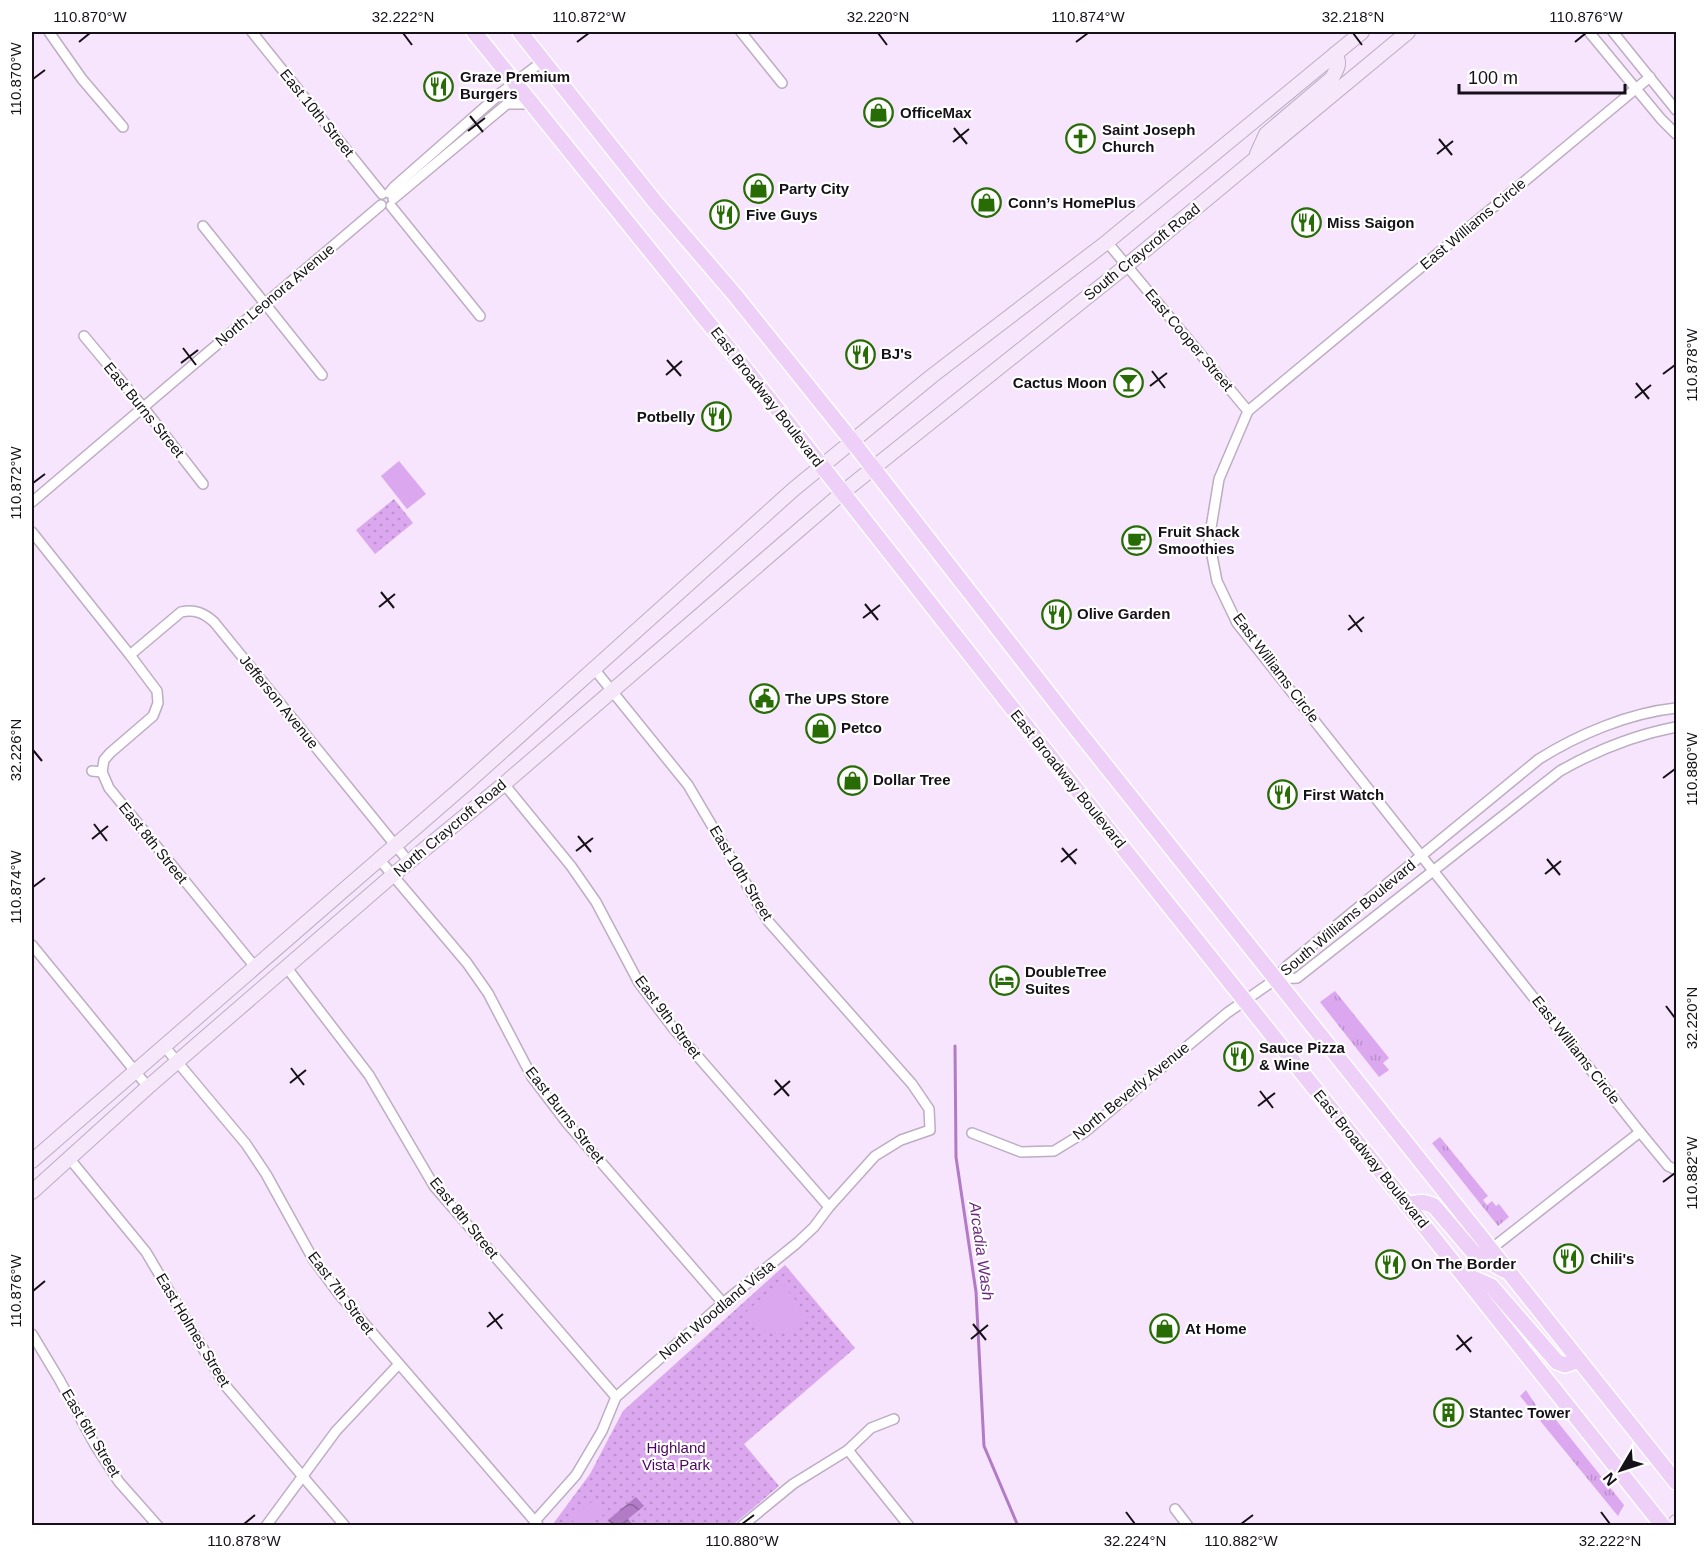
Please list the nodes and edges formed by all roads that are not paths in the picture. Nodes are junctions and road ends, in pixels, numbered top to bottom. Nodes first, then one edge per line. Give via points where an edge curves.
1 (49, 32) edge
2 (252, 32) edge
3 (474, 32) edge
4 (519, 32) edge
5 (741, 32) edge
6 (1362, 32) edge
7 (1408, 32) edge
8 (1588, 32) edge
9 (1613, 32) edge
10 (1335, 54) junction
11 (543, 61) junction
12 (1650, 77) junction
13 (515, 82) junction
14 (782, 83) dead end
15 (1636, 89) junction
16 (532, 104) junction
17 (1677, 110) edge
18 (475, 116) junction
19 (482, 124) junction
20 (123, 127) dead end
21 (1677, 134) edge
22 (434, 159) junction
23 (1254, 159) junction
24 (387, 199) junction
25 (203, 226) dead end
26 (1107, 243) junction
27 (1126, 266) junction
28 (265, 303) junction
29 (480, 316) dead end
30 (84, 336) dead end
31 (322, 375) dead end
32 (143, 407) junction
33 (1248, 411) junction
34 (852, 441) junction
35 (822, 466) junction
36 (873, 469) junction
37 (203, 484) dead end
38 (842, 493) junction
39 (32, 502) edge
40 (32, 532) edge
41 (130, 655) junction
42 (594, 670) junction
43 (612, 690) junction
44 (1677, 708) edge
45 (1677, 727) edge
46 (504, 784) junction
47 (397, 844) junction
48 (1422, 855) junction
49 (379, 859) junction
50 (409, 862) junction
51 (1434, 870) junction
52 (393, 875) junction
53 (32, 945) edge
54 (255, 967) junction
55 (287, 968) junction
56 (1276, 979) junction
57 (1244, 1001) junction
58 (164, 1046) junction
59 (177, 1062) junction
60 (135, 1071) junction
61 (148, 1087) junction
62 (930, 1130) joint
63 (1640, 1132) junction
64 (972, 1133) dead end
65 (69, 1158) junction
66 (32, 1161) edge
67 (1677, 1170) edge
68 (32, 1192) edge
69 (1407, 1205) junction
70 (829, 1207) junction
71 (1491, 1249) junction
72 (1463, 1274) junction
73 (1512, 1275) junction
74 (723, 1303) junction
75 (32, 1334) edge
76 (1579, 1360) junction
77 (398, 1365) junction
78 (616, 1397) junction
79 (894, 1419) dead end
80 (848, 1450) junction
81 (303, 1478) junction
82 (1677, 1482) edge
83 (1175, 1509) dead end
84 (1677, 1522) edge
85 (536, 1523) edge
86 (158, 1526) edge
87 (266, 1526) edge
88 (345, 1526) edge
89 (742, 1526) edge
90 (909, 1526) edge
91 (1188, 1526) edge
92 (1663, 1526) edge
93 (1673, 1526) edge

1 - 20 street
2 - 24 street, East 10th Street
3 - 13 main road, East Broadway Boulevard
4 - 11 main road
5 - 14 street
6 - 10 main road, South Craycroft Road
7 - 23 main road, South Craycroft Road
8 - 15 street
9 - 12 street
10 - 23 main road via 1338,67 1332,78 1266,134
10 - 26 main road, South Craycroft Road
11 - 13 street, North Leonora Avenue
11 - 34 main road
12 - 15 street, East Williams Circle
12 - 17 street
13 - 16 main road, East Broadway Boulevard
13 - 18 street, North Leonora Avenue
15 - 21 street
15 - 33 street, East Williams Circle
16 - 19 street, North Leonora Avenue via 507,104
16 - 35 main road, East Broadway Boulevard
18 - 19 street
18 - 22 street, North Leonora Avenue
19 - 22 street, North Leonora Avenue
22 - 24 street, North Leonora Avenue
23 - 27 main road, South Craycroft Road
24 - 28 street, North Leonora Avenue
24 - 29 street, East 10th Street
25 - 28 street
26 - 27 street, East Cooper Street
26 - 34 main road, South Craycroft Road
27 - 33 street, East Cooper Street
27 - 36 main road, South Craycroft Road
28 - 31 street
28 - 32 street, North Leonora Avenue
30 - 32 street, East Burns Street
32 - 37 street, East Burns Street
32 - 39 street, North Leonora Avenue
33 - 48 street, East Williams Circle via 1219,479 1209,540 1217,581 1238,623
34 - 35 main road, North Craycroft Road
34 - 36 main road
35 - 38 main road, East Broadway Boulevard
35 - 42 main road, North Craycroft Road
36 - 38 main road, North Craycroft Road
36 - 56 main road
38 - 43 main road, North Craycroft Road
38 - 57 main road, East Broadway Boulevard
40 - 41 street
41 - 47 street, Jefferson Avenue via 181,612 207,616
41 - 54 street, East 8th Street via 157,691 157,707 149,721 110,753 97,771
42 - 43 street, East 10th Street
42 - 47 main road, North Craycroft Road
43 - 46 main road, North Craycroft Road
43 - 62 street, East 10th Street via 688,785 768,921 912,1084 929,1109
44 - 48 street, South Williams Boulevard via 1605,726 1554,750
45 - 51 street, South Williams Boulevard via 1623,741 1560,771
46 - 50 main road, North Craycroft Road
46 - 70 street, East 9th Street via 589,893 639,983 673,1028
47 - 49 main road, North Craycroft Road
47 - 50 street, Jefferson Avenue
48 - 51 street, East Williams Circle
48 - 56 street, South Williams Boulevard
49 - 52 street, East Burns Street
49 - 54 main road, North Craycroft Road
50 - 52 main road, North Craycroft Road
51 - 56 street, South Williams Boulevard via 1297,978
51 - 63 street, East Williams Circle
52 - 55 main road, North Craycroft Road
52 - 74 street, East Burns Street via 467,963 488,993 532,1077 567,1123
53 - 60 street
54 - 58 main road, North Craycroft Road
55 - 59 main road, North Craycroft Road
55 - 78 street, East 8th Street via 369,1075 434,1186
56 - 57 street, North Beverly Avenue
56 - 71 main road
57 - 64 street, North Beverly Avenue via 1085,1131 1054,1150 1021,1152
57 - 69 main road, East Broadway Boulevard
58 - 59 street, East 7th Street
58 - 60 main road, North Craycroft Road
59 - 61 main road, North Craycroft Road
59 - 77 street, East 7th Street via 246,1144 313,1259
60 - 61 street
60 - 66 main road, North Craycroft Road
61 - 65 main road, North Craycroft Road
62 - 70 street, North Woodland Vista via 901,1140 875,1156
63 - 67 street, East Williams Circle via 1668,1166
63 - 71 street
65 - 68 main road, North Craycroft Road
65 - 81 street, East Holmes Street via 146,1252 224,1384
69 - 72 main road, East Broadway Boulevard
69 - 73 main road via 1428,1202 1434,1206 1473,1252
70 - 74 street, North Woodland Vista via 797,1243
71 - 73 main road
72 - 76 main road via 1491,1286 1557,1362 1565,1365
72 - 92 main road, East Broadway Boulevard
73 - 76 main road
74 - 78 street, North Woodland Vista
75 - 86 street, East 6th Street via 119,1482
76 - 82 main road
77 - 81 street via 336,1431
77 - 85 street, East 7th Street
78 - 85 street, North Woodland Vista via 602,1431 576,1475
79 - 80 street via 871,1428
80 - 89 street via 789,1487
80 - 90 street
81 - 87 street
81 - 88 street, East Holmes Street
83 - 91 street
84 - 93 main road

